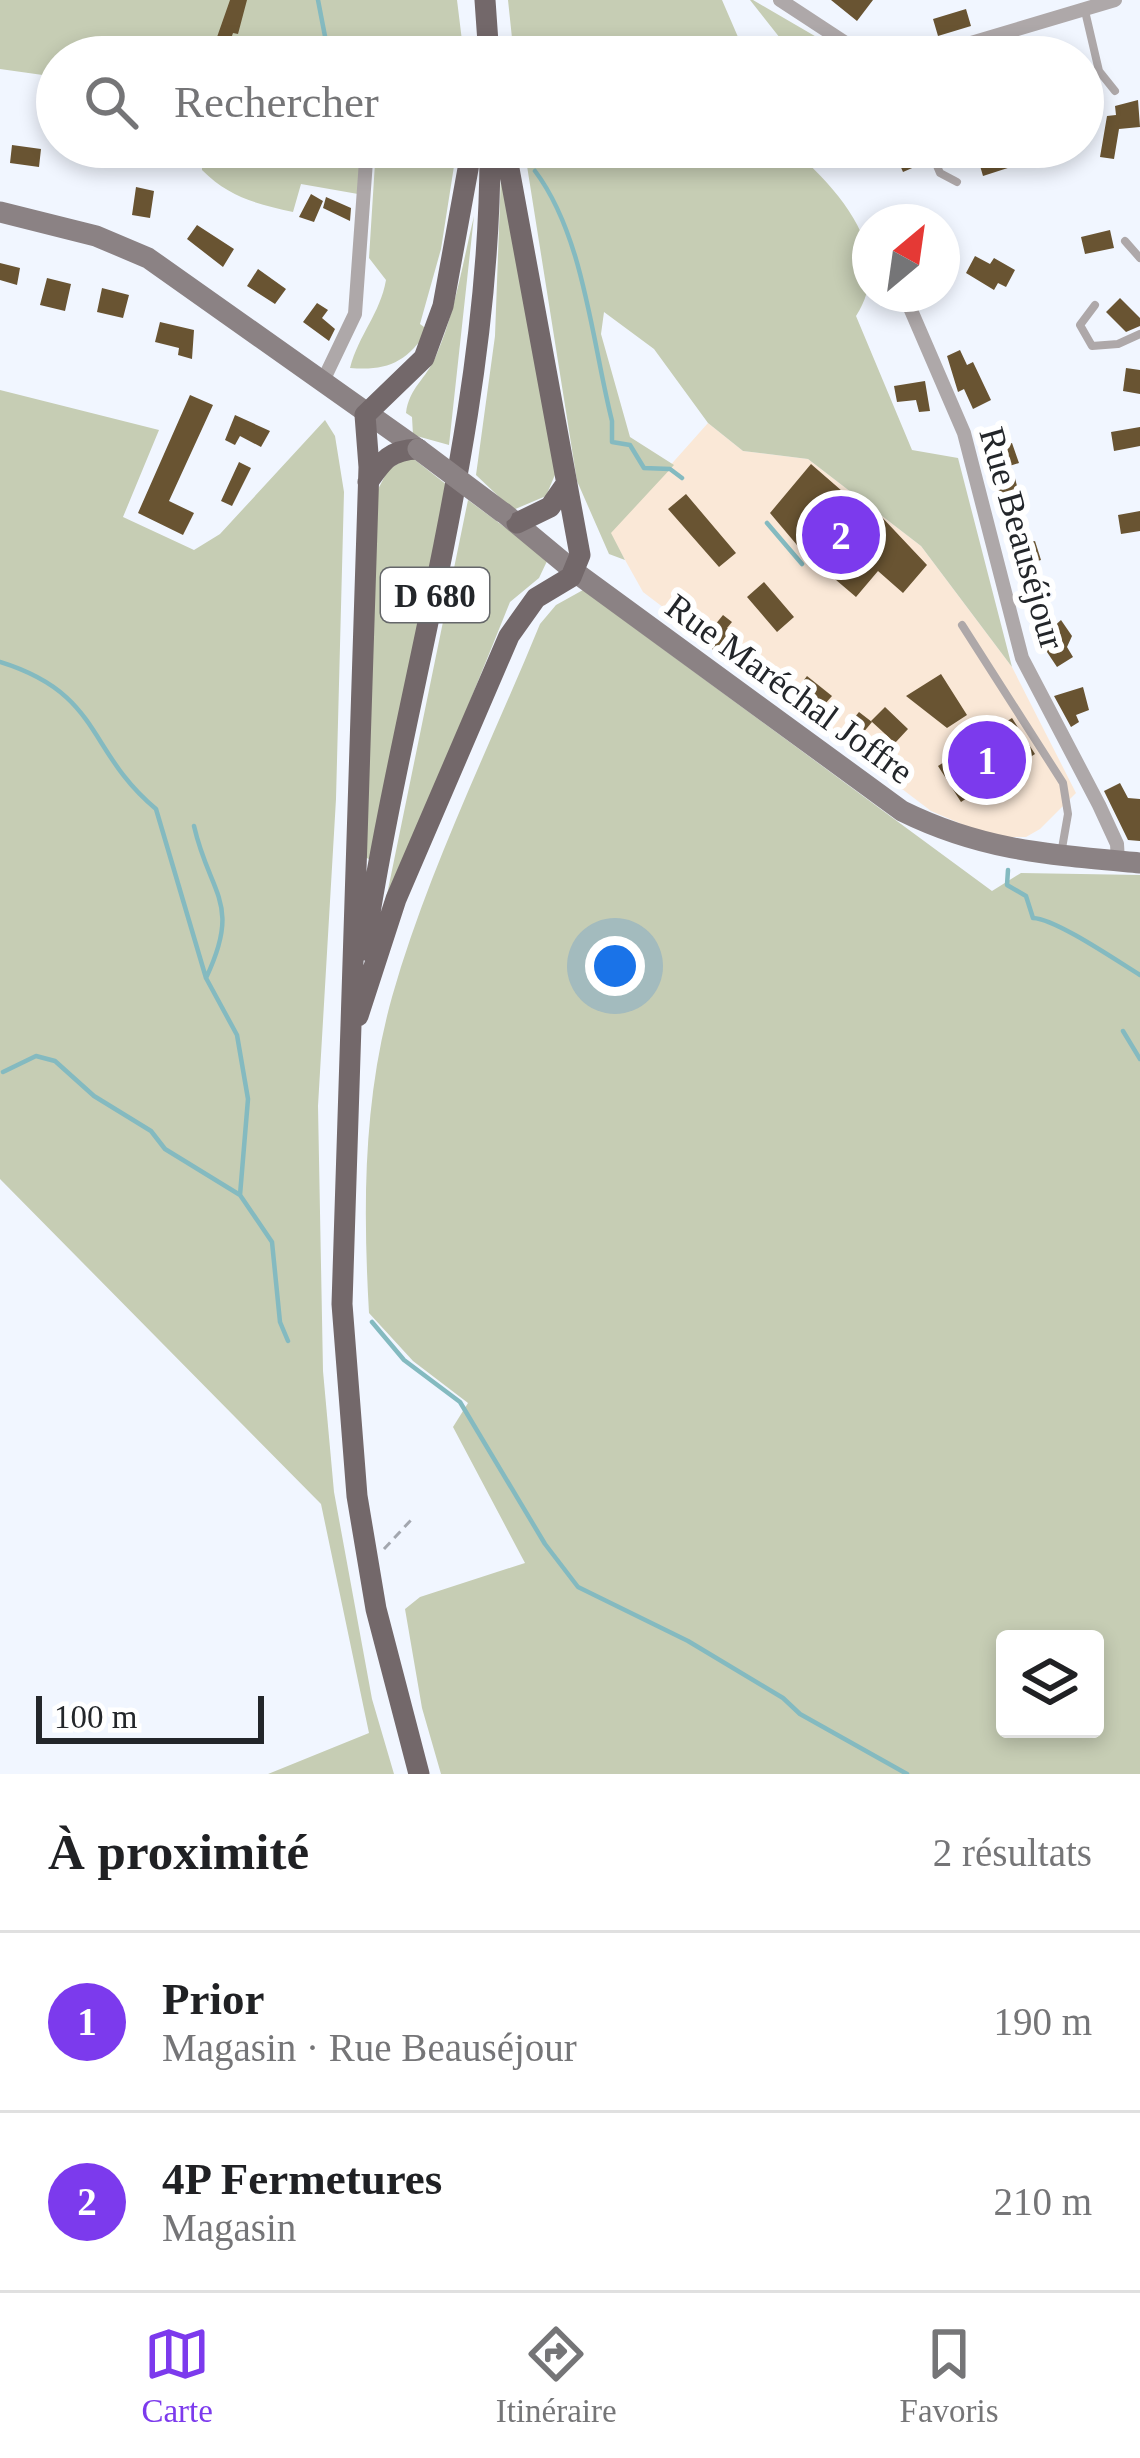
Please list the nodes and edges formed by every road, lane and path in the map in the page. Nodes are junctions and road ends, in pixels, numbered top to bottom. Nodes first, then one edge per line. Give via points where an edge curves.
1 (485, 0) edge
2 (780, 0) edge
3 (1115, 0) edge
4 (1084, 9) junction
5 (488, 36) edge
6 (835, 36) edge
7 (994, 36) edge
8 (1091, 36) edge
9 (1104, 77) edge
10 (1115, 91) dead end
11 (365, 168) edge
12 (468, 168) edge
13 (489, 168) edge
14 (509, 168) edge
15 (940, 168) edge
16 (957, 182) dead end
17 (0, 212) edge
18 (1125, 241) dead end
19 (1140, 258) edge
20 (1095, 305) dead end
21 (912, 312) edge
22 (1140, 334) edge
23 (322, 383) junction
24 (365, 415) junction
25 (418, 449) junction
26 (368, 482) junction
27 (566, 484) junction
28 (509, 518) junction
29 (575, 572) junction
30 (962, 625) dead end
31 (1061, 856) junction
32 (1129, 862) edge
33 (351, 1040) junction
34 (411, 1520) dead end
35 (368, 1562) junction
36 (419, 1774) edge

1 - 5 main road
2 - 6 street
3 - 4 street
4 - 7 street
4 - 8 lane
9 - 10 lane
11 - 23 street via 355,314
12 - 24 main road via 447,288 424,358
13 - 33 main road, D 680 via 468,429
14 - 27 main road
15 - 16 lane
17 - 23 main road, Rue Maréchal Joffre via 148,258
18 - 19 lane
20 - 22 lane via 1080,326 1092,346
21 - 32 street, Rue Beauséjour via 964,433 1022,658
23 - 24 main road, Rue Maréchal Joffre
24 - 25 main road, Rue Maréchal Joffre
24 - 26 main road
25 - 26 main road via 382,459
25 - 28 main road, Rue Maréchal Joffre, bridge
26 - 33 main road
27 - 28 main road via 550,507
27 - 29 main road via 578,532
28 - 29 main road, Rue Maréchal Joffre
29 - 31 main road, Rue Maréchal Joffre via 902,811 1000,849
29 - 33 main road via 536,598 509,636 396,898
30 - 31 lane via 1063,783
31 - 32 main road, Rue Maréchal Joffre
33 - 35 main road, D 680 via 342,1304
34 - 35 path
35 - 36 main road, D 680

